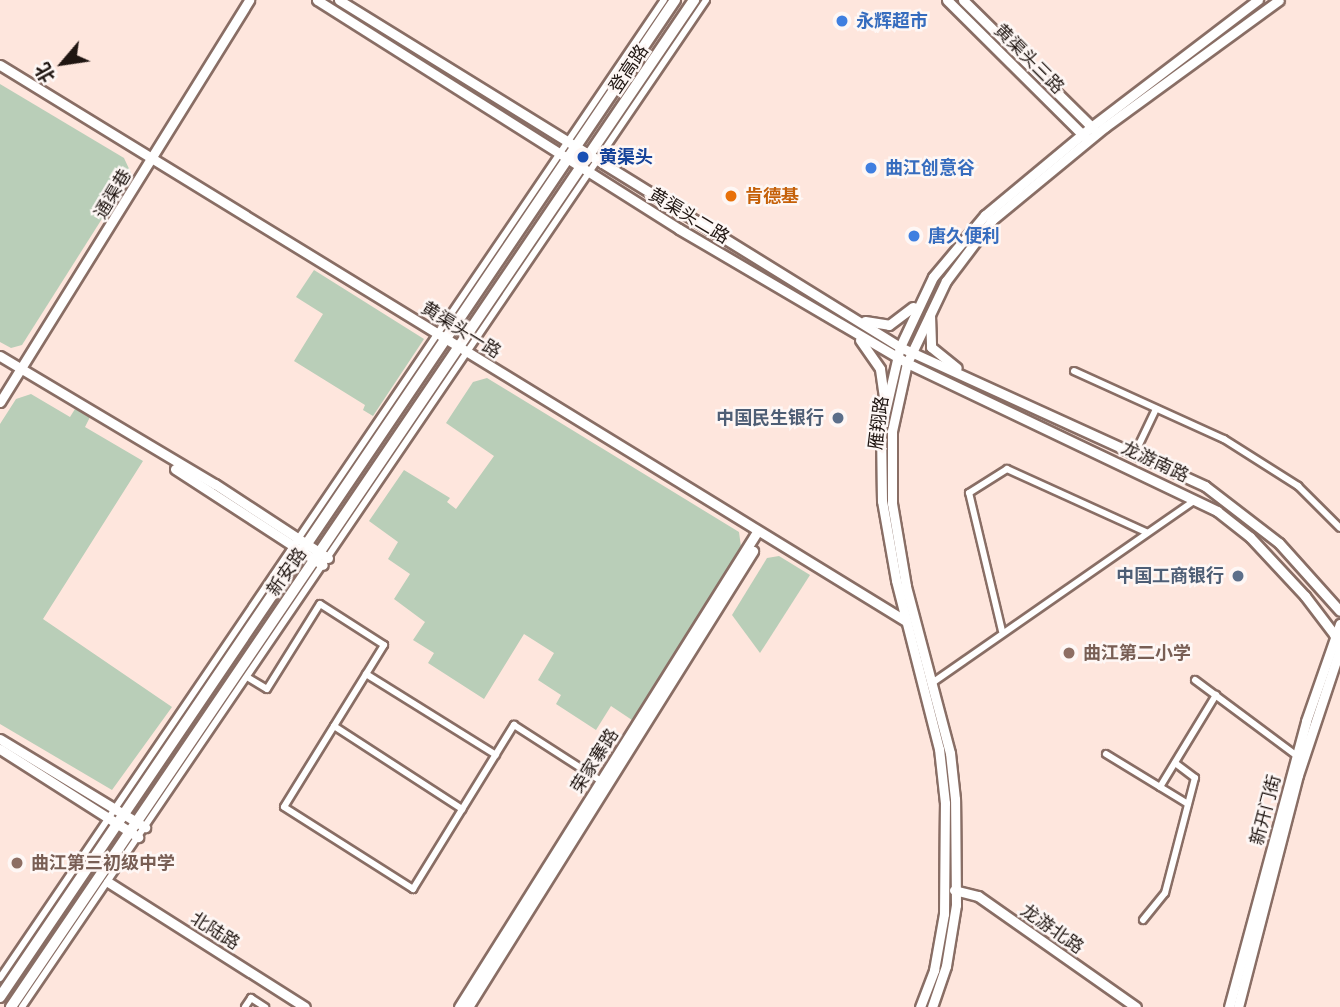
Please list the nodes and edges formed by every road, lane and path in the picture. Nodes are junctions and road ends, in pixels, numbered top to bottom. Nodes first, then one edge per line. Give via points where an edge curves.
1 (250, 0) edge
2 (317, 0) edge
3 (339, 0) edge
4 (664, 0) edge
5 (675, 0) edge
6 (694, 0) edge
7 (706, 0) edge
8 (947, 0) edge
9 (963, 0) edge
10 (1258, 0) edge
11 (1279, 0) edge
12 (0, 65) edge
13 (1094, 130) junction
14 (1085, 137) junction
15 (573, 143) junction
16 (564, 156) junction
17 (594, 158) junction
18 (153, 159) junction
19 (585, 170) junction
20 (923, 295) junction
21 (931, 308) junction
22 (850, 316) junction
23 (848, 329) junction
24 (442, 337) junction
25 (900, 347) junction
26 (463, 350) junction
27 (911, 352) junction
28 (0, 356) edge
29 (897, 358) junction
30 (0, 362) edge
31 (907, 363) junction
32 (1074, 371) dead end
33 (21, 372) junction
34 (967, 375) junction
35 (0, 402) edge
36 (1156, 409) junction
37 (884, 412) junction
38 (1135, 453) junction
39 (1196, 499) junction
40 (1340, 528) edge
41 (1146, 532) junction
42 (760, 534) junction
43 (300, 544) junction
44 (321, 559) junction
45 (1340, 611) edge
46 (906, 621) junction
47 (1340, 624) edge
48 (1002, 631) junction
49 (1334, 634) junction
50 (1340, 650) edge
51 (366, 674) junction
52 (247, 677) junction
53 (1195, 680) dead end
54 (932, 683) junction
55 (1216, 695) junction
56 (334, 726) junction
57 (0, 739) edge
58 (0, 749) edge
59 (1107, 754) dead end
60 (496, 755) junction
61 (1297, 756) junction
62 (1175, 763) junction
63 (601, 781) junction
64 (1160, 787) junction
65 (1188, 804) junction
66 (462, 809) junction
67 (119, 811) junction
68 (113, 821) junction
69 (140, 825) junction
70 (134, 834) junction
71 (108, 881) junction
72 (945, 888) junction
73 (957, 891) junction
74 (1143, 920) dead end
75 (0, 978) edge
76 (0, 997) edge
77 (12, 1007) edge
78 (22, 1007) edge
79 (245, 1007) edge
80 (265, 1007) edge
81 (305, 1007) edge
82 (458, 1007) edge
83 (468, 1007) edge
84 (920, 1007) edge
85 (932, 1007) edge
86 (1136, 1007) edge
87 (1229, 1007) edge
88 (1238, 1007) edge

1 - 18 main road, 通渠巷
2 - 16 main road, 黄渠头二路
3 - 15 main road, 黄渠头二路
4 - 15 street
5 - 15 main road, 登高路
6 - 17 main road, 登高路
7 - 17 street
8 - 14 main road, 黄渠头三路
9 - 13 main road, 黄渠头三路
10 - 13 main road, 雁翔路
11 - 13 main road, 雁翔路
12 - 18 main road, 黄渠头一路
13 - 14 main road, 雁翔路
14 - 20 main road, 雁翔路 via 985,215 951,252
14 - 21 main road, 雁翔路 via 992,220 961,257
15 - 16 main road, 新安路
15 - 17 main road, 黄渠头二路
16 - 19 main road, 黄渠头二路
16 - 24 main road, 新安路
17 - 19 main road, 新安路
17 - 22 main road, 黄渠头二路
18 - 24 main road, 黄渠头一路
18 - 33 main road, 通渠巷
19 - 23 main road, 黄渠头二路
19 - 26 main road, 新安路
20 - 22 main road via 904,318 889,325
20 - 25 main road, 雁翔路
21 - 27 main road, 雁翔路
21 - 34 main road via 932,347
22 - 25 main road, 黄渠头二路
23 - 29 main road, 黄渠头二路
23 - 37 main road via 880,369
24 - 26 main road, 黄渠头一路
24 - 43 main road, 新安路
25 - 27 main road, 龙游南路
25 - 29 main road, 雁翔路
26 - 42 main road, 黄渠头一路
26 - 44 main road, 新安路
27 - 31 main road, 雁翔路
27 - 34 main road, 龙游南路
28 - 33 main road
29 - 31 main road, 黄渠头二路
29 - 37 main road, 雁翔路
30 - 33 main road
31 - 39 main road, 龙游南路
31 - 54 main road, 雁翔路 via 892,431 891,494 906,586
32 - 36 street
33 - 35 main road, 通渠巷
33 - 43 main road
34 - 38 main road, 龙游南路
36 - 38 street
36 - 40 street via 1224,439 1298,486
37 - 46 main road, 雁翔路 via 882,501
38 - 45 main road, 龙游南路 via 1205,486 1245,514 1288,552
39 - 41 street
39 - 49 main road, 龙游南路 via 1250,537
41 - 48 street
41 - 48 street via 1007,469 969,493
42 - 46 main road, 黄渠头一路
42 - 63 main road, 荣家寨路
42 - 83 main road, 荣家寨路
43 - 44 main road
43 - 67 main road, 新安路
44 - 52 street
44 - 69 main road, 新安路
46 - 72 main road, 雁翔路 via 942,769
47 - 49 main road, 新开门街
48 - 54 street
49 - 50 main road, 龙游南路
49 - 61 main road, 新开门街
50 - 88 main road, 新开门街 via 1298,775
51 - 52 street via 384,645 320,604 267,689
51 - 56 street
51 - 60 street
52 - 69 street
53 - 55 street
54 - 73 main road, 雁翔路 via 953,775
55 - 61 street
55 - 62 street
56 - 66 street
56 - 66 street via 284,807 413,889
57 - 67 main road
58 - 68 main road
59 - 64 street
60 - 63 street via 514,725
60 - 66 street
61 - 87 main road, 新开门街
62 - 64 street
62 - 65 street via 1195,778
63 - 82 main road, 荣家寨路
64 - 65 street
65 - 74 street via 1165,892
67 - 68 main road, 新安路
67 - 69 main road
68 - 70 main road
68 - 75 street
68 - 76 main road, 新安路
69 - 70 main road, 新安路
70 - 71 street
70 - 77 main road, 新安路
71 - 78 street
71 - 81 main road, 北陆路
72 - 73 main road, 龙游北路
72 - 84 main road, 雁翔路 via 937,957
73 - 85 main road, 雁翔路 via 946,966
73 - 86 main road, 龙游北路 via 978,896
79 - 80 street via 251,998

